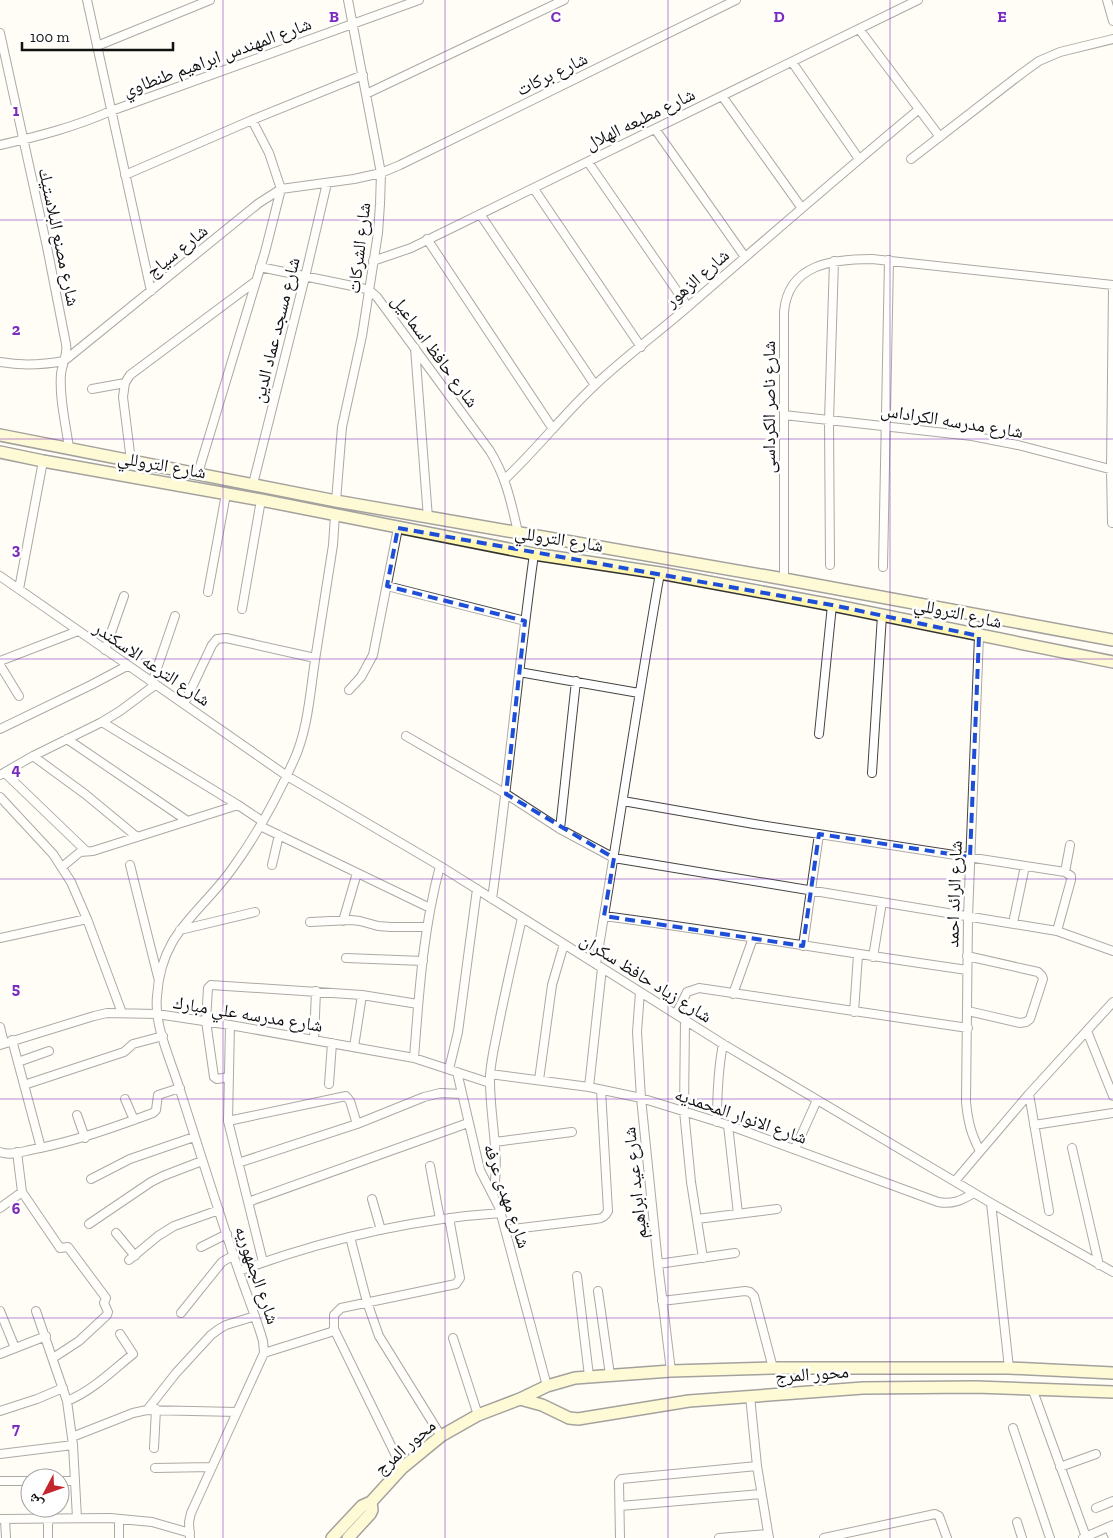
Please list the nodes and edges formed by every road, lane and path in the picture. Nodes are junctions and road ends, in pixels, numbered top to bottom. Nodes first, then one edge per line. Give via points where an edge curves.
1 (88, 0) edge
2 (210, 0) edge
3 (348, 0) edge
4 (419, 0) edge
5 (564, 0) edge
6 (736, 0) edge
7 (918, 0) edge
8 (1106, 0) edge
9 (1113, 21) edge
10 (352, 23) junction
11 (859, 29) junction
12 (0, 33) edge
13 (1113, 39) edge
14 (97, 46) junction
15 (792, 62) junction
16 (363, 76) junction
17 (366, 94) junction
18 (722, 96) junction
19 (918, 110) junction
20 (111, 111) junction
21 (252, 120) junction
22 (655, 129) junction
23 (940, 137) junction
24 (23, 140) junction
25 (0, 145) edge
26 (859, 159) junction
27 (911, 159) dead end
28 (588, 162) junction
29 (381, 173) junction
30 (125, 174) junction
31 (327, 183) junction
32 (280, 189) junction
33 (534, 189) junction
34 (802, 207) junction
35 (480, 214) junction
36 (427, 240) junction
37 (745, 257) junction
38 (888, 260) junction
39 (373, 261) junction
40 (834, 261) junction
41 (260, 267) junction
42 (305, 276) junction
43 (256, 281) junction
44 (1113, 285) edge
45 (368, 290) junction
46 (151, 291) junction
47 (688, 307) junction
48 (640, 346) junction
49 (415, 348) junction
50 (64, 360) junction
51 (0, 362) edge
52 (125, 383) junction
53 (595, 385) junction
54 (92, 389) dead end
55 (784, 415) junction
56 (829, 420) junction
57 (886, 426) junction
58 (554, 429) junction
59 (0, 435) edge
60 (69, 448) junction
61 (0, 452) edge
62 (43, 461) junction
63 (131, 461) junction
64 (1112, 469) edge
65 (198, 473) junction
66 (505, 479) junction
67 (253, 484) junction
68 (226, 494) junction
69 (261, 500) junction
70 (336, 501) junction
71 (334, 515) junction
72 (428, 518) junction
73 (1112, 523) edge
74 (398, 528) junction
75 (518, 532) junction
76 (534, 554) junction
77 (830, 565) dead end
78 (883, 567) dead end
79 (660, 573) junction
80 (0, 576) edge
81 (784, 578) junction
82 (387, 586) junction
83 (19, 589) junction
84 (208, 592) dead end
85 (124, 596) dead end
86 (832, 604) junction
87 (242, 609) dead end
88 (882, 615) junction
89 (175, 616) dead end
90 (525, 621) junction
91 (78, 631) junction
92 (979, 636) junction
93 (1097, 637) junction
94 (1113, 640) edge
95 (105, 650) junction
96 (315, 658) junction
97 (1094, 658) junction
98 (1113, 662) edge
99 (0, 663) edge
100 (127, 666) junction
101 (518, 672) junction
102 (576, 681) junction
103 (153, 684) junction
104 (349, 690) dead end
105 (639, 693) junction
106 (19, 696) dead end
107 (184, 704) junction
108 (102, 722) junction
109 (0, 729) edge
110 (819, 734) dead end
111 (406, 736) dead end
112 (67, 739) junction
113 (33, 756) junction
114 (872, 773) dead end
115 (3, 774) edge
116 (286, 776) junction
117 (506, 794) junction
118 (0, 797) edge
119 (623, 801) junction
120 (238, 805) junction
121 (186, 820) junction
122 (261, 824) junction
123 (560, 829) junction
124 (819, 834) junction
125 (279, 835) junction
126 (137, 837) junction
127 (1070, 845) dead end
128 (85, 850) junction
129 (970, 857) junction
130 (614, 858) junction
131 (272, 864) dead end
132 (130, 865) dead end
133 (440, 866) junction
134 (1025, 866) junction
135 (62, 867) junction
136 (1065, 872) junction
137 (357, 873) junction
138 (477, 889) junction
139 (811, 890) junction
140 (492, 899) junction
141 (882, 902) junction
142 (430, 908) junction
143 (255, 912) dead end
144 (604, 916) junction
145 (968, 917) junction
146 (522, 918) junction
147 (87, 919) junction
148 (343, 921) junction
149 (310, 922) dead end
150 (1014, 923) junction
151 (427, 927) junction
152 (180, 930) junction
153 (1057, 931) junction
154 (0, 938) edge
155 (753, 938) junction
156 (564, 944) junction
157 (802, 946) junction
158 (1113, 951) edge
159 (858, 955) junction
160 (967, 956) junction
161 (873, 957) junction
162 (346, 958) dead end
163 (422, 960) junction
164 (599, 966) junction
165 (967, 970) junction
166 (159, 979) junction
167 (316, 991) junction
168 (640, 992) junction
169 (733, 994) junction
170 (362, 995) junction
171 (1113, 1002) edge
172 (418, 1004) junction
173 (968, 1011) junction
174 (854, 1012) junction
175 (122, 1013) junction
176 (157, 1014) junction
177 (676, 1014) junction
178 (685, 1020) junction
179 (206, 1021) junction
180 (230, 1025) junction
181 (0, 1027) edge
182 (968, 1028) junction
183 (1087, 1031) junction
184 (163, 1036) junction
185 (314, 1040) junction
186 (6, 1043) edge
187 (332, 1043) junction
188 (723, 1044) junction
189 (354, 1047) junction
190 (49, 1050) dead end
191 (414, 1058) junction
192 (18, 1062) junction
193 (449, 1069) junction
194 (457, 1072) junction
195 (490, 1074) junction
196 (229, 1077) junction
197 (539, 1080) junction
198 (490, 1083) junction
199 (329, 1084) dead end
200 (24, 1085) junction
201 (588, 1087) junction
202 (180, 1088) junction
203 (601, 1090) junction
204 (462, 1094) junction
205 (1029, 1094) junction
206 (1113, 1096) edge
207 (641, 1098) junction
208 (126, 1099) dead end
209 (817, 1100) junction
210 (684, 1111) junction
211 (1113, 1113) edge
212 (77, 1115) dead end
213 (134, 1120) junction
214 (228, 1121) junction
215 (718, 1122) junction
216 (468, 1123) junction
217 (357, 1124) junction
218 (728, 1125) junction
219 (1034, 1125) junction
220 (572, 1132) dead end
221 (194, 1137) junction
222 (85, 1138) junction
223 (495, 1142) junction
224 (41, 1148) junction
225 (1072, 1148) dead end
226 (795, 1149) junction
227 (980, 1151) junction
228 (0, 1152) edge
229 (17, 1152) junction
230 (202, 1161) junction
231 (238, 1163) junction
232 (430, 1166) dead end
233 (91, 1179) dead end
234 (955, 1181) junction
235 (22, 1192) junction
236 (974, 1194) junction
237 (494, 1195) junction
238 (372, 1200) dead end
239 (248, 1202) junction
240 (991, 1203) junction
241 (0, 1208) edge
242 (777, 1209) dead end
243 (219, 1210) junction
244 (1049, 1211) dead end
245 (501, 1213) junction
246 (738, 1214) junction
247 (444, 1218) junction
248 (697, 1219) junction
249 (89, 1224) dead end
250 (381, 1230) junction
251 (505, 1230) junction
252 (116, 1233) dead end
253 (227, 1234) junction
254 (350, 1236) junction
255 (201, 1247) dead end
256 (735, 1254) dead end
257 (234, 1255) junction
258 (703, 1258) junction
259 (263, 1262) junction
260 (658, 1264) junction
261 (1099, 1265) junction
262 (239, 1271) junction
263 (1113, 1272) edge
264 (577, 1276) dead end
265 (598, 1291) dead end
266 (662, 1301) junction
267 (367, 1302) junction
268 (0, 1311) edge
269 (36, 1311) dead end
270 (181, 1313) dead end
271 (255, 1316) junction
272 (3, 1327) edge
273 (334, 1329) junction
274 (120, 1334) dead end
275 (46, 1336) junction
276 (453, 1338) dead end
277 (15, 1348) junction
278 (0, 1354) edge
279 (264, 1354) junction
280 (53, 1358) junction
281 (773, 1368) junction
282 (1009, 1368) junction
283 (670, 1371) junction
284 (1113, 1373) edge
285 (610, 1375) junction
286 (589, 1376) junction
287 (547, 1386) junction
288 (63, 1388) junction
289 (1032, 1388) junction
290 (1113, 1392) edge
291 (750, 1396) junction
292 (520, 1399) junction
293 (67, 1401) junction
294 (156, 1409) junction
295 (147, 1410) junction
296 (0, 1411) edge
297 (237, 1412) junction
298 (478, 1415) junction
299 (1012, 1428) dead end
300 (441, 1436) junction
301 (73, 1441) junction
302 (154, 1448) dead end
303 (0, 1454) edge
304 (1096, 1454) dead end
305 (757, 1466) junction
306 (212, 1467) junction
307 (1060, 1467) junction
308 (155, 1468) dead end
309 (402, 1468) junction
310 (0, 1481) edge
311 (20, 1481) edge
312 (70, 1481) edge
313 (75, 1481) junction
314 (761, 1494) junction
315 (1113, 1501) edge
316 (371, 1502) junction
317 (620, 1506) junction
318 (1096, 1508) dead end
319 (48, 1518) joint
320 (70, 1518) edge
321 (77, 1518) junction
322 (3, 1519) edge
323 (119, 1519) junction
324 (1016, 1522) dead end
325 (1111, 1526) edge
326 (867, 1528) junction
327 (190, 1536) edge
328 (768, 1536) edge
329 (835, 1537) edge
330 (1085, 1537) edge
331 (1113, 1537) edge
332 (6, 1538) edge
333 (48, 1538) edge
334 (119, 1538) edge
335 (332, 1538) edge
336 (348, 1538) edge
337 (620, 1538) edge
338 (719, 1538) edge
339 (824, 1538) edge
340 (870, 1538) edge
341 (947, 1538) edge
342 (1022, 1538) edge
343 (1050, 1538) edge

1 - 14 street
2 - 14 street
3 - 10 street, شارع الشركات
4 - 10 street, شارع المهندس ابراهيم طنطاوي
5 - 17 street
6 - 29 street, شارع بركات
7 - 11 street, شارع مطبعه الهلال
8 - 9 street
10 - 16 street, شارع الشركات
10 - 20 street, شارع المهندس ابراهيم طنطاوي
11 - 15 street, شارع مطبعه الهلال
11 - 19 street
12 - 24 street, شارع مصنع البلاستيك
13 - 23 street via 1060,52 1040,62
14 - 20 street
15 - 18 street, شارع مطبعه الهلال
15 - 26 street
16 - 17 street, شارع الشركات
16 - 21 street
17 - 29 street, شارع الشركات
18 - 22 street, شارع مطبعه الهلال
18 - 34 street
19 - 23 street
19 - 26 street, شارع الزهور
20 - 24 street, شارع المهندس ابراهيم طنطاوي via 68,128
20 - 30 street
21 - 30 street
21 - 32 street via 269,153
22 - 28 street, شارع مطبعه الهلال
22 - 37 street
23 - 27 street
24 - 25 street, شارع المهندس ابراهيم طنطاوي
24 - 50 street, شارع مصنع البلاستيك via 66,344
26 - 34 street, شارع الزهور
28 - 33 street, شارع مطبعه الهلال
28 - 47 street
29 - 31 street, شارع سياج
29 - 39 street, شارع الشركات
30 - 46 street
31 - 32 street, شارع سياج
31 - 42 street, شارع مسجد عماد الدين
32 - 41 street
32 - 46 street, شارع سياج
33 - 35 street, شارع مطبعه الهلال
33 - 48 street
34 - 37 street, شارع الزهور
35 - 36 street, شارع مطبعه الهلال
35 - 53 street
36 - 39 street, شارع مطبعه الهلال
36 - 58 street
37 - 47 street, شارع الزهور
38 - 40 street, شارع ناصر الكرداسى
38 - 44 street, شارع ناصر الكرداسى
38 - 57 street
39 - 45 street, شارع الشركات
40 - 55 street, شارع ناصر الكرداسى via 814,267 801,276 785,299
40 - 56 street
41 - 42 street, شارع حافظ اسماعيل
41 - 43 street
42 - 45 street, شارع حافظ اسماعيل
42 - 67 street, شارع مسجد عماد الدين
43 - 52 street via 130,375
43 - 65 street
44 - 64 street
45 - 49 street, شارع حافظ اسماعيل via 382,302
45 - 70 street, شارع الشركات via 362,336 342,427
46 - 50 street, شارع سياج
47 - 48 street, شارع الزهور
48 - 53 street, شارع الزهور
49 - 66 street, شارع حافظ اسماعيل via 490,451
49 - 72 street
50 - 51 street, شارع سياج via 31,365
50 - 60 street, شارع مصنع البلاستيك via 61,381
52 - 54 street
52 - 63 street via 122,397
53 - 58 street, شارع الزهور
55 - 56 street, شارع مدرسه الكراداس
55 - 81 street, شارع ناصر الكرداسى
56 - 57 street, شارع مدرسه الكراداس
56 - 77 street
57 - 64 street, شارع مدرسه الكراداس via 972,436
57 - 78 street
58 - 66 street, شارع الزهور
59 - 60 street, شارع التروللي
60 - 63 street, شارع التروللي
61 - 62 street, شارع التروللي
62 - 68 street, شارع التروللي
62 - 83 street
63 - 65 street, شارع التروللي
64 - 73 street
65 - 67 street, شارع التروللي
66 - 75 street, شارع حافظ اسماعيل
67 - 70 street, شارع التروللي
68 - 69 street, شارع التروللي
68 - 84 street
69 - 71 street, شارع التروللي
69 - 87 street
70 - 72 street, شارع التروللي
71 - 74 street, شارع التروللي
71 - 96 street via 333,544
72 - 75 street, شارع التروللي
74 - 76 street, شارع التروللي
74 - 82 street
75 - 81 street, شارع التروللي
76 - 79 street, شارع التروللي
76 - 90 street
79 - 86 street, شارع التروللي
79 - 105 street
80 - 83 street, شارع الترعه الاسكندر
81 - 93 street, شارع التروللي
82 - 90 street
82 - 104 street via 373,655 361,677
83 - 91 street, شارع الترعه الاسكندر
85 - 95 street
86 - 88 street, شارع التروللي
86 - 110 street
88 - 92 street, شارع التروللي
88 - 114 street
89 - 103 street
90 - 101 street
91 - 95 street, شارع الترعه الاسكندر
91 - 99 street
92 - 97 street, شارع التروللي
92 - 129 street, شارع الرائد احمد
93 - 94 street, شارع التروللي
93 - 97 street
95 - 100 street, شارع الترعه الاسكندر
96 - 107 street via 221,638 212,645
96 - 116 street via 302,740
97 - 98 street, شارع التروللي
99 - 106 street
100 - 103 street, شارع الترعه الاسكندر
100 - 109 street
101 - 102 street
101 - 117 street
102 - 105 street
102 - 123 street
103 - 107 street, شارع الترعه الاسكندر
103 - 108 street
105 - 119 street
107 - 116 street, شارع الترعه الاسكندر
108 - 112 street
108 - 120 street
111 - 117 street
112 - 113 street
112 - 121 street
113 - 115 street
113 - 126 street
115 - 128 street
116 - 122 street
116 - 133 street, شارع زياد حافظ سكران
117 - 123 street
117 - 140 street
118 - 135 street
119 - 124 street
119 - 130 street
120 - 121 street
120 - 122 street
121 - 126 street
122 - 125 street
122 - 152 street via 230,872
123 - 130 street
124 - 129 street
124 - 139 street
125 - 131 street
125 - 137 street
126 - 128 street via 90,852
127 - 136 street
128 - 135 street
129 - 134 street
129 - 145 street, شارع الرائد احمد
130 - 139 street
130 - 144 street
132 - 166 street
133 - 138 street, شارع زياد حافظ سكران
133 - 142 street
134 - 136 street
134 - 150 street
135 - 147 street
136 - 153 street via 1071,880
137 - 142 street
137 - 148 street
138 - 140 street, شارع زياد حافظ سكران
138 - 193 street via 458,1032
139 - 141 street
139 - 157 street
140 - 146 street, شارع زياد حافظ سكران
141 - 145 street
141 - 161 street
142 - 151 street
143 - 152 street
144 - 155 street
144 - 164 street
145 - 150 street
145 - 160 street, شارع الرائد احمد
146 - 156 street, شارع زياد حافظ سكران
146 - 195 street
147 - 154 street
147 - 175 street
148 - 149 street
148 - 151 street via 391,927
150 - 153 street
151 - 163 street
152 - 166 street via 167,953
153 - 158 street
155 - 157 street
155 - 169 street
156 - 164 street, شارع زياد حافظ سكران
156 - 197 street via 552,985
157 - 159 street
159 - 161 street
159 - 174 street
160 - 165 street, شارع الرائد احمد
160 - 173 street via 1038,972 1043,979 1030,1019 1026,1022
161 - 165 street
162 - 163 street
163 - 172 street
164 - 168 street, شارع زياد حافظ سكران
164 - 201 street
165 - 173 street, شارع الرائد احمد
166 - 176 street, شارع الجمهوريه
167 - 170 street
167 - 179 street via 211,985 208,988
167 - 185 street
168 - 177 street, شارع زياد حافظ سكران
168 - 207 street, شارع عيد ابراهيم via 637,1032
169 - 174 street
169 - 177 street via 694,989 687,992
170 - 172 street
170 - 189 street
171 - 183 street
172 - 191 street
173 - 182 street, شارع الرائد احمد
174 - 182 street
175 - 176 street, شارع مدرسه علي مبارك
175 - 186 street, شارع مدرسه علي مبارك via 94,1016
176 - 179 street, شارع مدرسه علي مبارك
176 - 184 street, شارع الجمهوريه
177 - 178 street, شارع زياد حافظ سكران
178 - 188 street, شارع زياد حافظ سكران
178 - 210 street
179 - 180 street, شارع مدرسه علي مبارك
179 - 196 street via 214,1077
180 - 185 street, شارع مدرسه علي مبارك
180 - 196 street
181 - 186 street
182 - 227 street, شارع الرائد احمد via 967,1119
183 - 205 street
183 - 206 street
184 - 200 street
184 - 202 street, شارع الجمهوريه
185 - 187 street, شارع مدرسه علي مبارك
186 - 192 street
187 - 189 street, شارع مدرسه علي مبارك
187 - 199 street
188 - 209 street, شارع زياد حافظ سكران
188 - 215 street via 718,1070
189 - 191 street, شارع مدرسه علي مبارك
190 - 192 street
191 - 193 street, شارع مدرسه علي مبارك
192 - 200 street
193 - 194 street, شارع مدرسه علي مبارك
194 - 198 street, شارع مدرسه علي مبارك
194 - 204 street, شارع مهدى عرفه
195 - 197 street, شارع الانوار المحمديه
195 - 198 street
196 - 214 street
197 - 201 street, شارع الانوار المحمديه
198 - 223 street
200 - 224 street
201 - 203 street, شارع الانوار المحمديه
202 - 213 street via 158,1094 154,1112
202 - 221 street, شارع الجمهوريه
203 - 207 street, شارع الانوار المحمديه
203 - 251 street via 608,1211 605,1216 596,1220
204 - 216 street, شارع مهدى عرفه
204 - 217 street via 440,1093 424,1097
205 - 219 street
205 - 227 street
207 - 210 street, شارع الانوار المحمديه
207 - 260 street, شارع عيد ابراهيم
208 - 213 street
209 - 226 street
209 - 234 street, شارع زياد حافظ سكران
210 - 215 street, شارع الانوار المحمديه
210 - 248 street
211 - 219 street
212 - 222 street
213 - 222 street
214 - 217 street via 346,1096
214 - 231 street
215 - 218 street, شارع الانوار المحمديه
216 - 237 street, شارع مهدى عرفه via 480,1170
216 - 239 street
217 - 231 street
218 - 226 street, شارع الانوار المحمديه
218 - 246 street
219 - 244 street
220 - 223 street
221 - 230 street, شارع الجمهوريه
221 - 233 street via 130,1158
222 - 224 street
223 - 237 street
224 - 229 street
225 - 261 street
226 - 236 street, شارع الانوار المحمديه via 944,1204 958,1202
227 - 234 street
228 - 229 street
229 - 235 street
230 - 243 street, شارع الجمهوريه
230 - 249 street via 151,1182
231 - 239 street
232 - 247 street
234 - 236 street, شارع زياد حافظ سكران
235 - 241 street
235 - 280 street via 60,1248 68,1247 106,1298 107,1315 79,1341
236 - 240 street, شارع زياد حافظ سكران
237 - 245 street, شارع مهدى عرفه
238 - 250 street
239 - 259 street
240 - 261 street, شارع زياد حافظ سكران
240 - 282 street
242 - 246 street
243 - 252 street via 174,1226 132,1258
243 - 253 street, شارع الجمهوريه
245 - 247 street
245 - 251 street, شارع مهدى عرفه
246 - 248 street
247 - 250 street
247 - 267 street via 460,1278 458,1281
248 - 258 street
250 - 254 street
251 - 287 street, شارع مهدى عرفه
253 - 255 street
253 - 257 street, شارع الجمهوريه
254 - 259 street
254 - 267 street
256 - 258 street
257 - 262 street, شارع الجمهوريه
257 - 270 street via 222,1262
258 - 260 street
259 - 262 street
260 - 266 street, شارع عيد ابراهيم
261 - 263 street, شارع زياد حافظ سكران
262 - 271 street, شارع الجمهوريه
264 - 286 street
265 - 285 street
266 - 281 street via 750,1292 754,1296
266 - 283 street, شارع عيد ابراهيم
267 - 273 street via 338,1310 334,1315
267 - 300 street via 379,1336
268 - 272 street
269 - 275 street
271 - 279 street, شارع الجمهوريه
271 - 295 street via 219,1328 166,1384
272 - 277 street
273 - 279 street
273 - 309 street
274 - 293 street via 133,1354 92,1387
275 - 277 street
275 - 280 street
276 - 298 street
277 - 278 street
279 - 297 street
280 - 288 street
281 - 282 street, محور المرج
281 - 283 street, محور المرج
282 - 284 street, محور المرج
283 - 285 street, محور المرج
285 - 286 street, محور المرج
286 - 287 street, محور المرج
287 - 292 street, محور المرج
288 - 293 street
288 - 296 street
289 - 290 street, محور المرج
289 - 291 street, محور المرج via 882,1388
289 - 307 street
291 - 292 street, محور المرج via 689,1401 578,1419
291 - 305 street
292 - 298 street, محور المرج
293 - 301 street
294 - 295 street
294 - 297 street
294 - 302 street
295 - 301 street via 133,1413
297 - 306 street
298 - 300 street, محور المرج
299 - 343 street
300 - 309 street, محور المرج
301 - 303 street
301 - 313 street
304 - 307 street
305 - 314 street
305 - 317 street via 623,1478 620,1481
306 - 308 street
306 - 327 street via 191,1512 188,1522
307 - 330 street
309 - 316 street, محور المرج
310 - 311 street
312 - 313 street
313 - 321 street
314 - 317 street
314 - 328 street
315 - 318 street
316 - 335 street, محور المرج via 362,1506
316 - 336 street, محور المرج via 370,1514
317 - 337 street
319 - 322 street
319 - 333 street
320 - 321 street
321 - 323 street
322 - 332 street
323 - 327 street via 152,1522
323 - 334 street
324 - 342 street
325 - 330 street
325 - 331 street
326 - 329 street
326 - 340 street
326 - 341 street via 935,1514 939,1516
328 - 338 street
329 - 339 street

